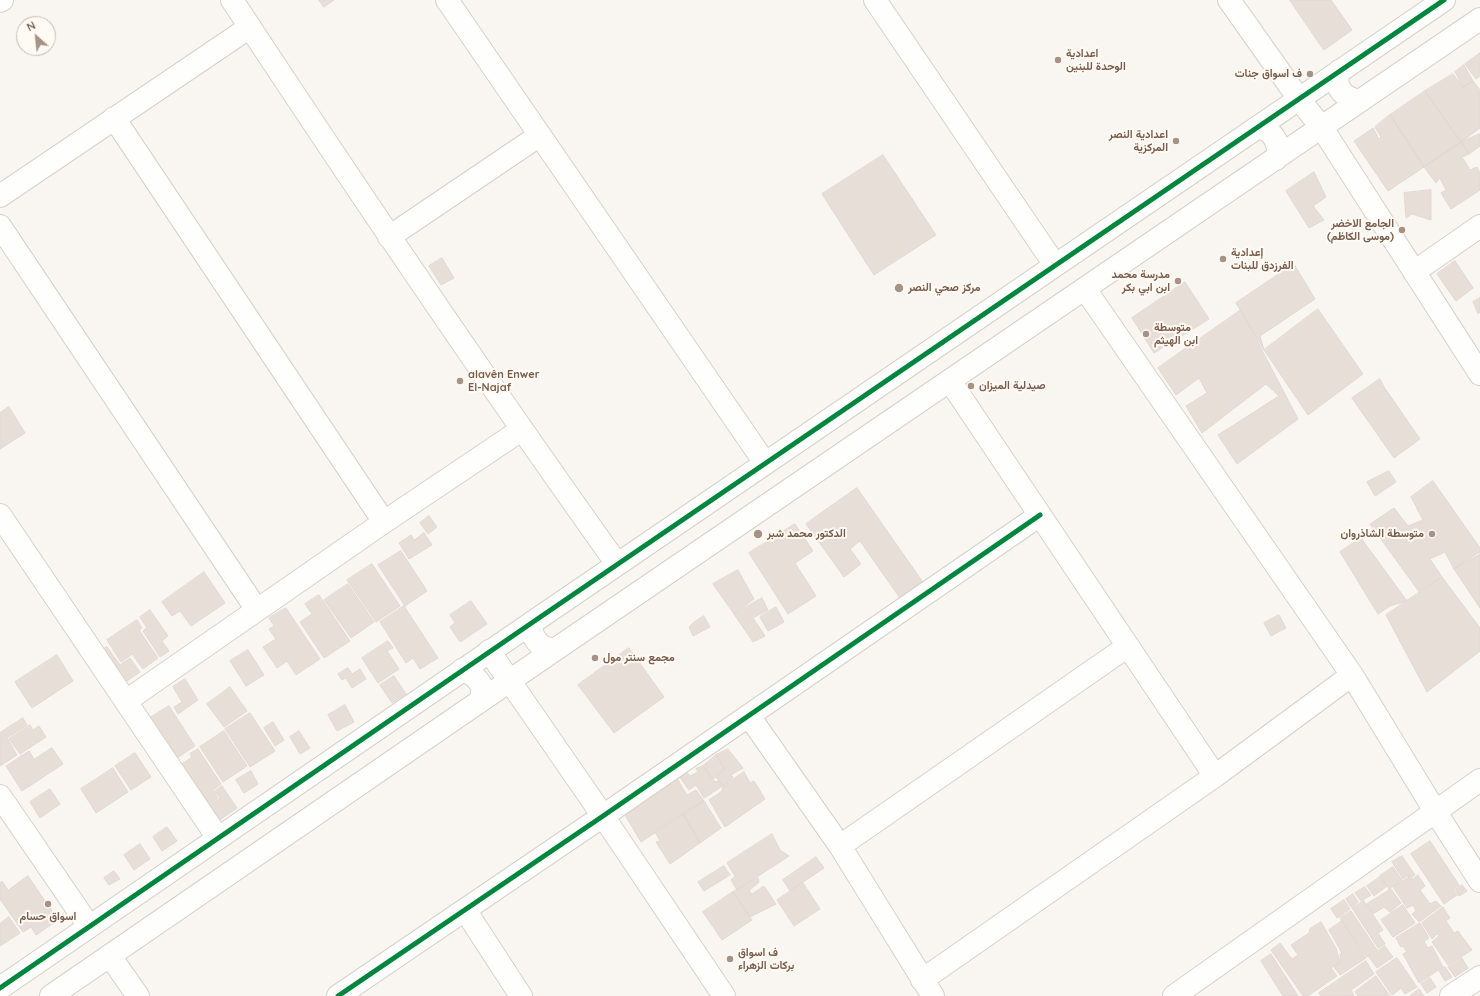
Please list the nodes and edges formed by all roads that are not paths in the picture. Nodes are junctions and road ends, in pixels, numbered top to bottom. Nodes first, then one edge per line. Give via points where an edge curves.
1 (232, 0) edge
2 (447, 0) edge
3 (875, 0) edge
4 (1229, 0) edge
5 (1444, 0) edge
6 (1480, 19) edge
7 (250, 27) junction
8 (1339, 71) junction
9 (1299, 99) junction
10 (1360, 102) junction
11 (114, 118) junction
12 (1256, 128) junction
13 (1322, 128) junction
14 (540, 135) junction
15 (1276, 159) junction
16 (0, 196) edge
17 (0, 226) edge
18 (1480, 226) edge
19 (389, 236) junction
20 (1055, 265) junction
21 (1414, 272) junction
22 (1085, 289) junction
23 (1480, 374) edge
24 (950, 381) junction
25 (521, 430) junction
26 (765, 463) junction
27 (0, 515) edge
28 (1040, 515) junction
29 (384, 522) junction
30 (617, 564) junction
31 (257, 610) junction
32 (533, 622) junction
33 (1128, 646) junction
34 (556, 649) junction
35 (489, 651) junction
36 (462, 670) junction
37 (1352, 675) junction
38 (510, 681) junction
39 (126, 701) junction
40 (479, 702) junction
41 (749, 716) junction
42 (1215, 776) junction
43 (1480, 780) edge
44 (0, 796) edge
45 (1435, 812) junction
46 (603, 816) junction
47 (218, 838) junction
48 (840, 846) junction
49 (1480, 881) edge
50 (465, 910) junction
51 (89, 926) junction
52 (110, 956) junction
53 (1480, 977) edge
54 (0, 988) edge
55 (928, 988) edge
56 (51, 996) edge
57 (138, 996) edge
58 (338, 996) edge
59 (521, 996) edge
60 (724, 996) edge
61 (1174, 996) edge
62 (1451, 996) edge

1 - 7 street
2 - 14 street
3 - 20 street
4 - 9 street
5 - 8 street
6 - 10 street
7 - 11 street
7 - 19 street
8 - 9 street
8 - 10 street via 1338,84 1342,92 1349,99
9 - 12 street
9 - 13 street
10 - 13 street
11 - 16 street
11 - 29 street
12 - 15 street via 1269,132 1275,138 1278,148
12 - 20 street
13 - 15 street
13 - 21 street
14 - 19 street
14 - 26 street
15 - 22 street
17 - 31 street
18 - 21 street
19 - 25 street
20 - 26 street
21 - 23 street
22 - 24 street
22 - 37 street
24 - 28 street
24 - 34 street
25 - 29 street
25 - 30 street
26 - 30 street
27 - 39 street
28 - 33 street
28 - 41 street
29 - 31 street
30 - 32 street
31 - 39 street
32 - 34 street via 532,633 537,642 544,648
32 - 35 street
33 - 42 street
33 - 48 street
34 - 38 street
35 - 36 street
35 - 38 street
36 - 40 street via 479,680 482,689
36 - 47 street
37 - 42 street
37 - 45 street
38 - 40 street
38 - 46 street
39 - 47 street
40 - 52 street
41 - 46 street
41 - 48 street
42 - 55 street
43 - 45 street
44 - 51 street
45 - 49 street
45 - 61 street
46 - 50 street
46 - 60 street
47 - 51 street
48 - 55 street
50 - 58 street
50 - 59 street
51 - 54 street
52 - 56 street
52 - 57 street
53 - 62 street

